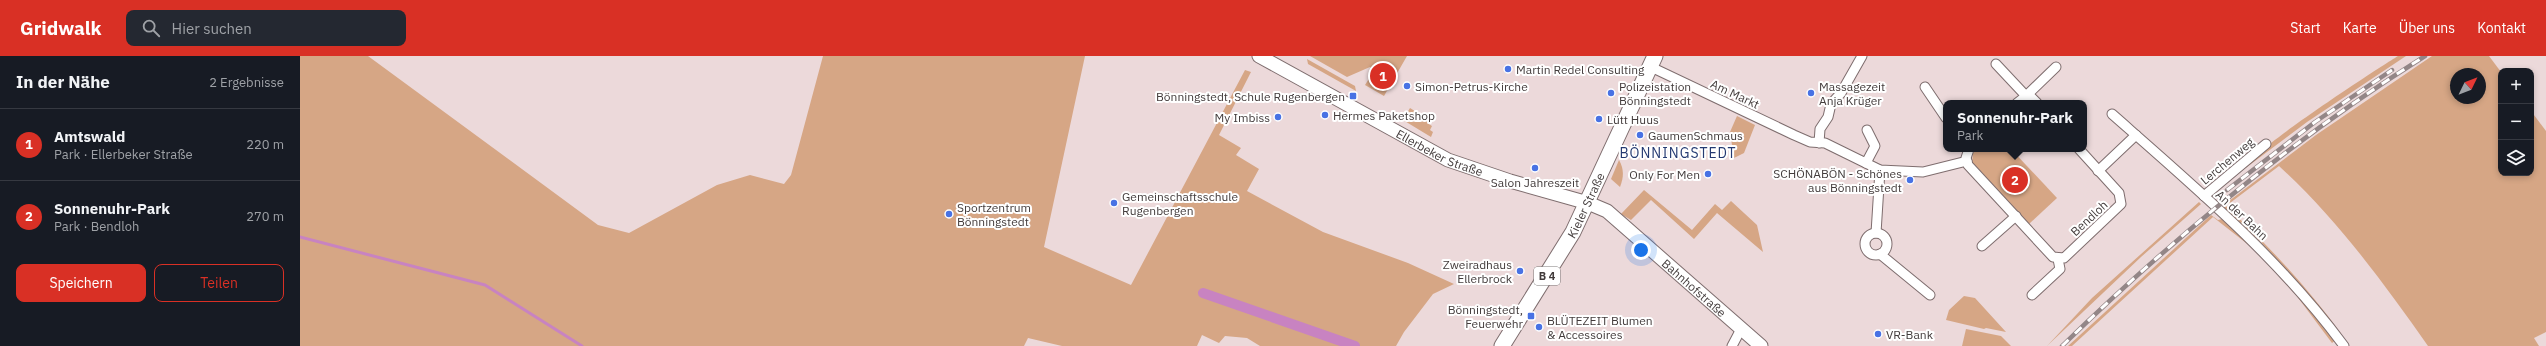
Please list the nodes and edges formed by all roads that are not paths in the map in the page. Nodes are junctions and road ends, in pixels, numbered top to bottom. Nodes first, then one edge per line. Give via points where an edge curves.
1 (1259, 56) edge
2 (1862, 56) edge
3 (1653, 61) edge
4 (1996, 64) dead end
5 (2056, 67) dead end
6 (1925, 87) dead end
7 (2026, 96) junction
8 (2021, 100) edge
9 (2034, 100) edge
10 (1943, 114) edge
11 (2112, 114) dead end
12 (1867, 130) dead end
13 (2136, 135) junction
14 (1814, 142) junction
15 (2266, 144) dead end
16 (1968, 152) edge
17 (2081, 152) edge
18 (1967, 162) junction
19 (1866, 164) junction
20 (1880, 170) junction
21 (2098, 171) junction
22 (2204, 196) junction
23 (1588, 203) junction
24 (2016, 216) junction
25 (1876, 232) junction
26 (1982, 246) dead end
27 (1880, 254) junction
28 (2058, 259) junction
29 (1930, 294) dead end
30 (2032, 295) dead end
31 (1741, 328) junction
32 (1502, 346) edge
33 (1732, 346) edge
34 (1761, 346) edge
35 (2344, 346) edge

1 - 23 main road, Ellerbeker Straße via 1448,160
2 - 14 street via 1841,93 1831,104 1828,117
3 - 14 street, Am Markt
3 - 23 main road, Kieler Straße / B 4
4 - 7 street
5 - 7 street
6 - 10 street
7 - 8 street
7 - 9 street
11 - 13 street, An der Bahn
12 - 19 street via 1875,146
13 - 21 street
13 - 22 street, An der Bahn
14 - 19 street via 1825,143
15 - 22 street, Lerchenweg
16 - 18 street
17 - 21 street, Bendloh
18 - 20 street via 1923,172
18 - 24 street
19 - 20 street
20 - 25 street
21 - 28 street, Bendloh via 2119,193 2121,204 2064,258
22 - 35 street, An der Bahn via 2305,296
23 - 31 main road, Bahnhofstraße via 1607,211 1634,232
23 - 32 main road, Kieler Straße / B 4 via 1560,255
24 - 26 street
24 - 28 street via 2052,257
25 - 27 street via 1887,241 1887,246
25 - 27 street via 1868,236 1864,244 1870,254
27 - 29 street
28 - 30 street via 2060,269
31 - 33 street
31 - 34 main road, Bahnhofstraße

